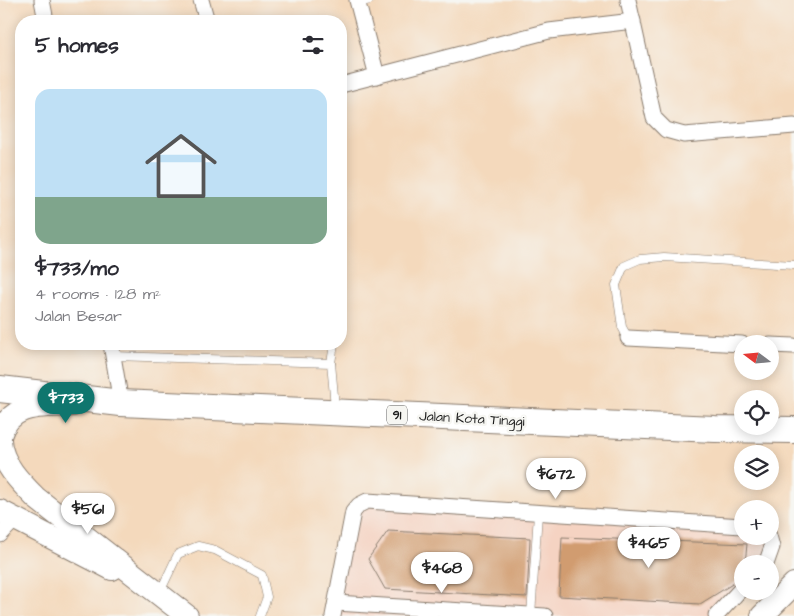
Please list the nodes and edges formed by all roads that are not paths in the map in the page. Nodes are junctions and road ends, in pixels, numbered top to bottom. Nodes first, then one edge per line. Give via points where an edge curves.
1 (42, 0) edge
2 (201, 0) edge
3 (628, 0) edge
4 (362, 1) edge
5 (45, 15) edge
6 (205, 15) edge
7 (633, 21) junction
8 (378, 76) junction
9 (347, 84) edge
10 (794, 126) edge
11 (794, 265) edge
12 (628, 338) joint
13 (734, 344) edge
14 (779, 345) edge
15 (794, 346) edge
16 (112, 350) edge
17 (333, 350) edge
18 (330, 364) junction
19 (0, 389) edge
20 (120, 403) junction
21 (336, 412) junction
22 (715, 429) junction
23 (794, 430) edge
24 (0, 438) edge
25 (794, 440) edge
26 (538, 514) junction
27 (8, 515) edge
28 (734, 526) edge
29 (0, 536) edge
30 (794, 584) edge
31 (159, 594) junction
32 (734, 597) edge
33 (335, 609) edge
34 (414, 612) edge
35 (538, 615) edge
36 (187, 616) edge
37 (260, 616) edge
38 (716, 616) edge
39 (762, 616) edge

1 - 5 street
2 - 6 street
3 - 7 street
4 - 8 street
7 - 8 street via 548,31
7 - 10 street via 654,118 666,130 684,135
8 - 9 street
11 - 12 lane via 664,257 640,259 624,266 616,285 622,327
12 - 13 street
14 - 15 street
16 - 18 lane
16 - 20 street
17 - 18 lane
18 - 21 lane
19 - 20 highway, Jalan Kota Tinggi / 91
20 - 21 highway, Jalan Kota Tinggi / 91
20 - 24 main road via 20,411 6,422
21 - 22 highway, Jalan Kota Tinggi / 91
22 - 23 highway, Jalan Kota Tinggi / 91
22 - 25 main road
24 - 31 main road via 9,465 36,498
26 - 28 street
26 - 33 street via 367,501 354,512
26 - 35 lane
27 - 29 street
27 - 31 main road
30 - 39 main road
31 - 36 main road
31 - 37 lane via 178,554 198,546 215,550 262,575 267,597
32 - 38 street
33 - 34 street
34 - 35 street

